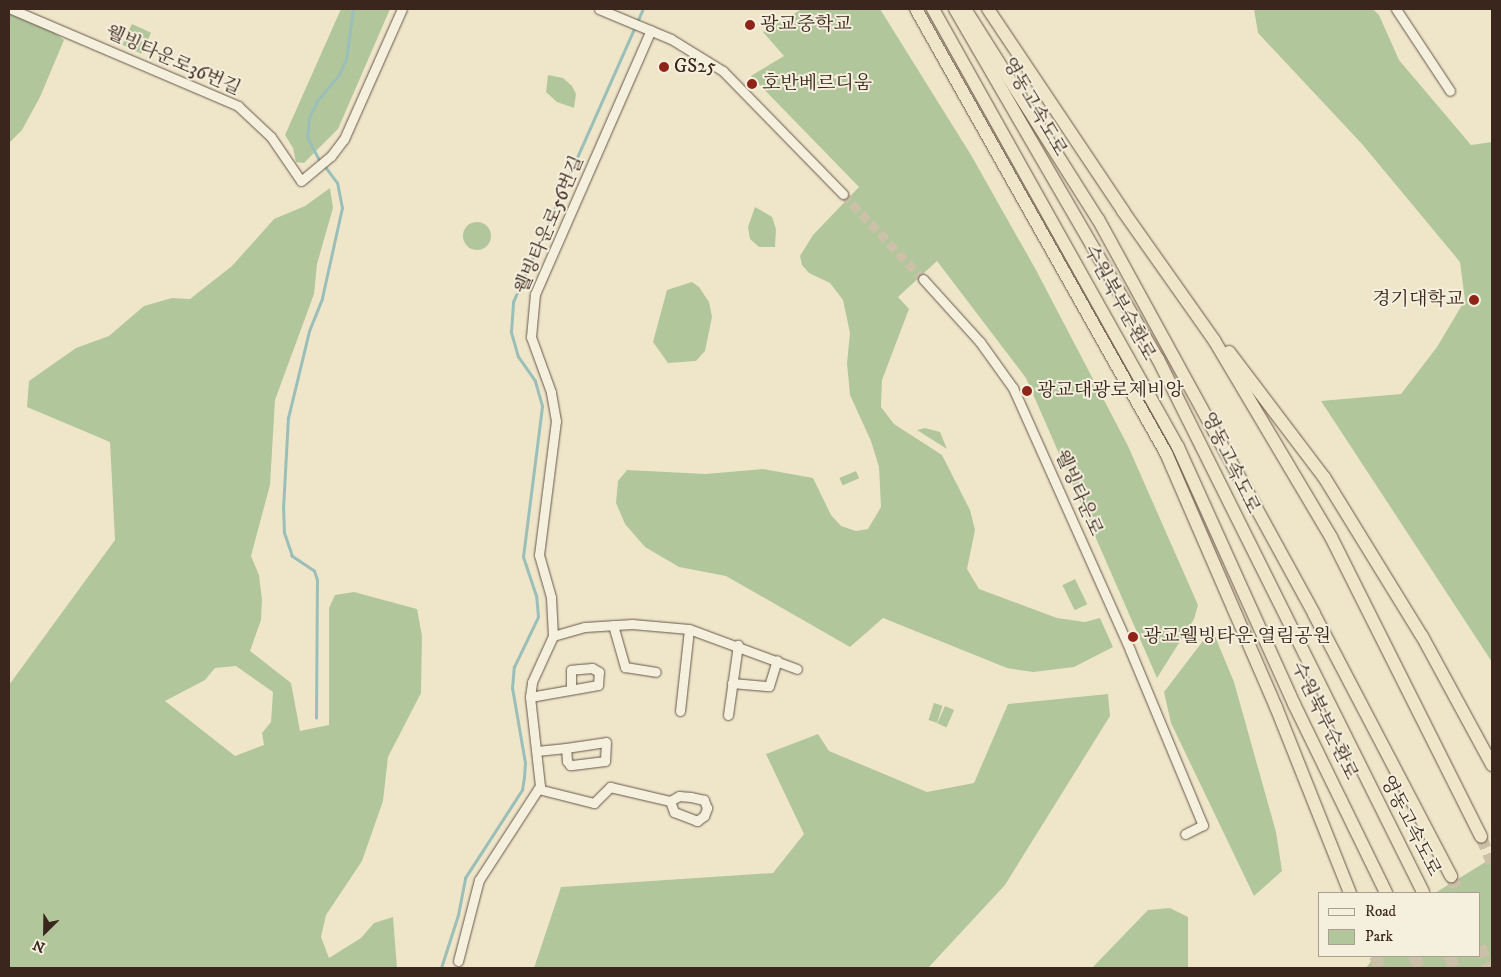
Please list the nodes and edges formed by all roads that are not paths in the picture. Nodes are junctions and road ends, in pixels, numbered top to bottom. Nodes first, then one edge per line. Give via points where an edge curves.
1 (11, 9) edge
2 (402, 9) edge
3 (599, 9) edge
4 (916, 9) edge
5 (933, 9) edge
6 (955, 9) edge
7 (965, 9) edge
8 (988, 9) edge
9 (1396, 9) edge
10 (651, 30) junction
11 (1450, 92) dead end
12 (843, 194) tunnel mouth
13 (1167, 274) junction
14 (923, 279) tunnel mouth
15 (613, 625) junction
16 (689, 629) junction
17 (553, 636) junction
18 (738, 645) junction
19 (777, 660) junction
20 (797, 669) dead end
21 (656, 672) dead end
22 (732, 684) junction
23 (571, 688) dead end
24 (530, 697) junction
25 (680, 711) dead end
26 (728, 715) dead end
27 (566, 748) junction
28 (538, 751) junction
29 (1492, 765) edge
30 (538, 789) junction
31 (670, 801) dead end
32 (1185, 834) dead end
33 (1481, 837) tunnel mouth
34 (1451, 876) tunnel mouth
35 (1350, 892) edge
36 (1386, 892) edge
37 (1423, 892) edge
38 (458, 961) dead end

1 - 2 street, 웰빙타운로36번길 via 238,106 271,137 301,181 331,156 353,124
3 - 10 street
4 - 35 highway, 수원북부순환로 via 941,47 1166,453 1276,708
5 - 36 highway, 수원북부순환로 via 1178,447 1294,704
6 - 37 highway, 영동고속도로 via 1158,359
7 - 34 highway, 영동고속도로 via 1098,220 1314,614
8 - 13 highway, 영동고속도로
9 - 11 street
10 - 12 street via 705,59 728,76
10 - 17 street, 웰빙타운로56번길 via 538,287 531,317 531,337 550,392 556,421 539,555 551,597
13 - 29 highway, 영동고속도로 via 1324,476 1422,636
13 - 33 highway, 영동고속도로 via 1214,340 1332,537
14 - 32 street, 웰빙타운로 via 980,342 1013,388 1130,650 1202,825
15 - 16 street
15 - 17 street via 585,627
15 - 21 street via 625,667
16 - 18 street
16 - 25 street
17 - 24 street, 웰빙타운로56번길 via 532,682
18 - 19 street
18 - 22 street
19 - 20 street
19 - 22 street via 769,686
22 - 26 street
23 - 24 street
24 - 28 street, 웰빙타운로56번길
27 - 27 street via 606,742 605,761 570,765
27 - 28 street
28 - 30 street, 웰빙타운로56번길
30 - 31 street via 594,803 610,787
30 - 38 street via 479,880

